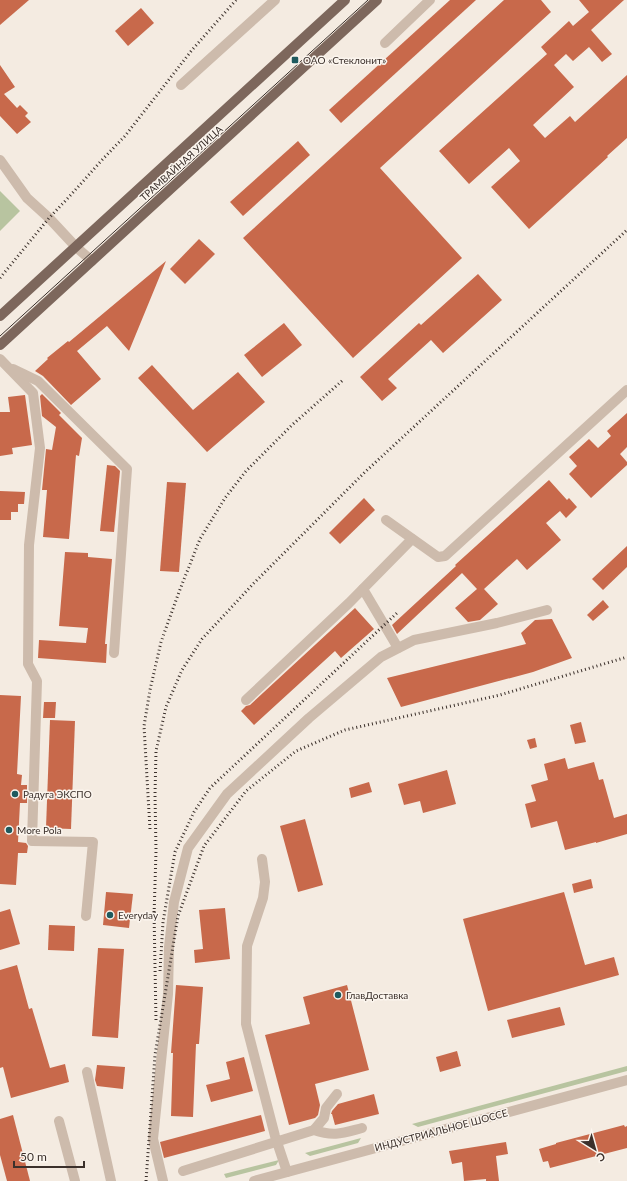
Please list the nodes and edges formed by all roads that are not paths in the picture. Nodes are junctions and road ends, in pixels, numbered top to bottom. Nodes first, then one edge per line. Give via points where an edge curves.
1 (275, 0) edge
2 (345, 0) edge
3 (377, 0) edge
4 (430, 0) edge
5 (385, 43) dead end
6 (181, 85) dead end
7 (1, 162) edge
8 (76, 246) junction
9 (92, 261) junction
10 (0, 316) edge
11 (0, 345) edge
12 (0, 359) edge
13 (7, 367) junction
14 (627, 390) edge
15 (386, 520) dead end
16 (412, 539) junction
17 (363, 589) junction
18 (548, 610) dead end
19 (398, 648) junction
20 (114, 653) dead end
21 (246, 700) dead end
22 (262, 859) dead end
23 (86, 916) dead end
24 (87, 1072) dead end
25 (627, 1080) edge
26 (338, 1094) dead end
27 (59, 1121) dead end
28 (362, 1128) dead end
29 (314, 1130) junction
30 (277, 1142) junction
31 (183, 1171) dead end
32 (287, 1172) junction
33 (75, 1181) edge
34 (111, 1181) edge
35 (163, 1181) edge
36 (254, 1181) edge

1 - 6 street
2 - 8 main road, ТРАМВАЙНАЯ УЛИЦА
3 - 9 main road, ТРАМВАЙНАЯ УЛИЦА
4 - 5 street
7 - 8 street via 27,198
8 - 9 street
8 - 10 main road, ТРАМВАЙНАЯ УЛИЦА
9 - 11 main road, ТРАМВАЙНАЯ УЛИЦА
12 - 13 street
13 - 20 street via 38,381 127,469
13 - 23 street via 33,393 40,448 29,545 28,664 37,681 32,841 93,842
14 - 16 street via 445,556 438,557
15 - 16 street
16 - 17 street
17 - 19 street
17 - 21 street
18 - 19 street via 414,640
19 - 35 street via 381,657 315,713 227,794 188,848 174,902 168,994 153,1140
22 - 30 street via 265,882 263,898 247,946 246,1024
24 - 34 street
25 - 32 street, ИНДУСТРИАЛЬНОЕ ШОССЕ
26 - 29 street via 326,1108 324,1118
27 - 33 street
28 - 29 street via 337,1134
29 - 30 street
30 - 31 street
30 - 32 street
32 - 36 street, ИНДУСТРИАЛЬНОЕ ШОССЕ

